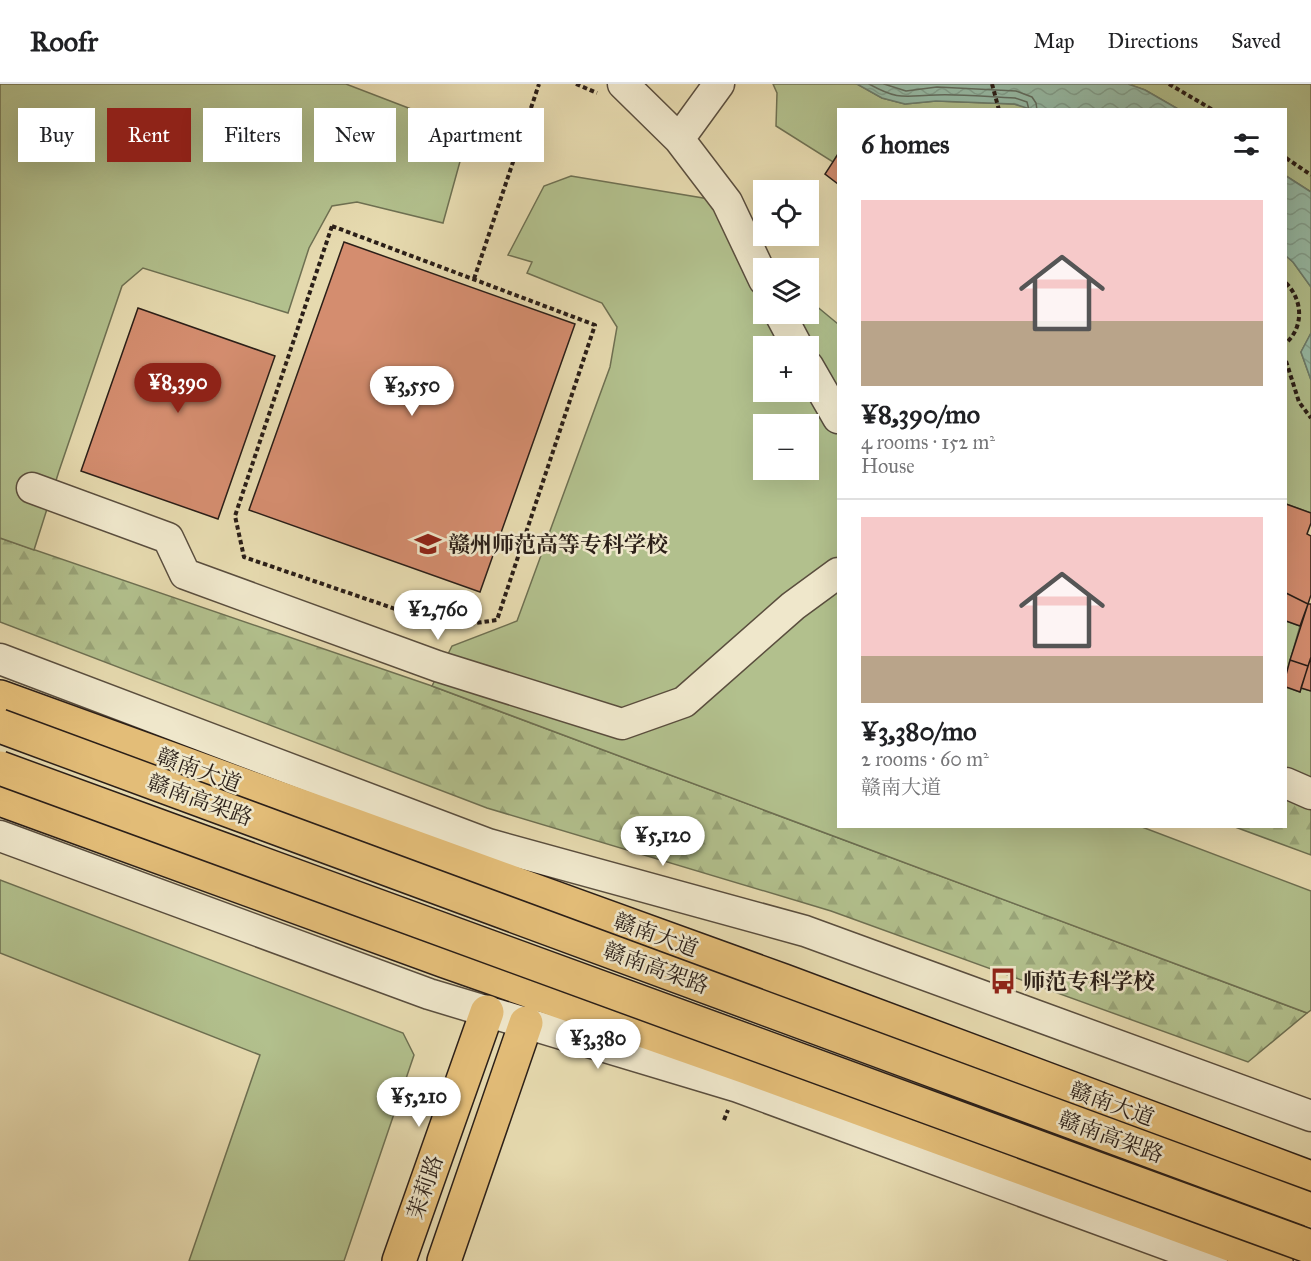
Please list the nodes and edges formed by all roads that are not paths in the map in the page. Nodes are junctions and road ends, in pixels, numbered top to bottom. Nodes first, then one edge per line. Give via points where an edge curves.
1 (623, 84) edge
2 (719, 84) edge
3 (679, 139) junction
4 (754, 258) edge
5 (819, 385) edge
6 (837, 416) edge
7 (32, 489) dead end
8 (837, 574) edge
9 (0, 659) edge
10 (0, 697) edge
11 (0, 726) edge
12 (0, 768) edge
13 (1287, 783) edge
14 (1311, 794) edge
15 (0, 799) edge
16 (0, 836) edge
17 (487, 1012) junction
18 (526, 1023) junction
19 (1311, 1116) edge
20 (1311, 1178) edge
21 (1311, 1210) edge
22 (1311, 1247) edge
23 (399, 1261) edge
24 (444, 1261) edge
25 (1212, 1261) edge
26 (1276, 1261) edge

1 - 3 street
2 - 3 street
3 - 4 street via 727,202
5 - 6 street
7 - 8 street via 168,537 185,574 437,666 622,724 684,702
9 - 19 street via 488,844 805,931
10 - 20 main road, 赣南大道 via 784,981
11 - 21 main road, 赣南高架路, bridge
12 - 22 main road, 赣南高架路, bridge
13 - 14 street
15 - 26 main road
16 - 17 street
17 - 18 street
17 - 23 main road, 茉莉路
18 - 24 main road, 茉莉路
18 - 25 street via 738,1087

